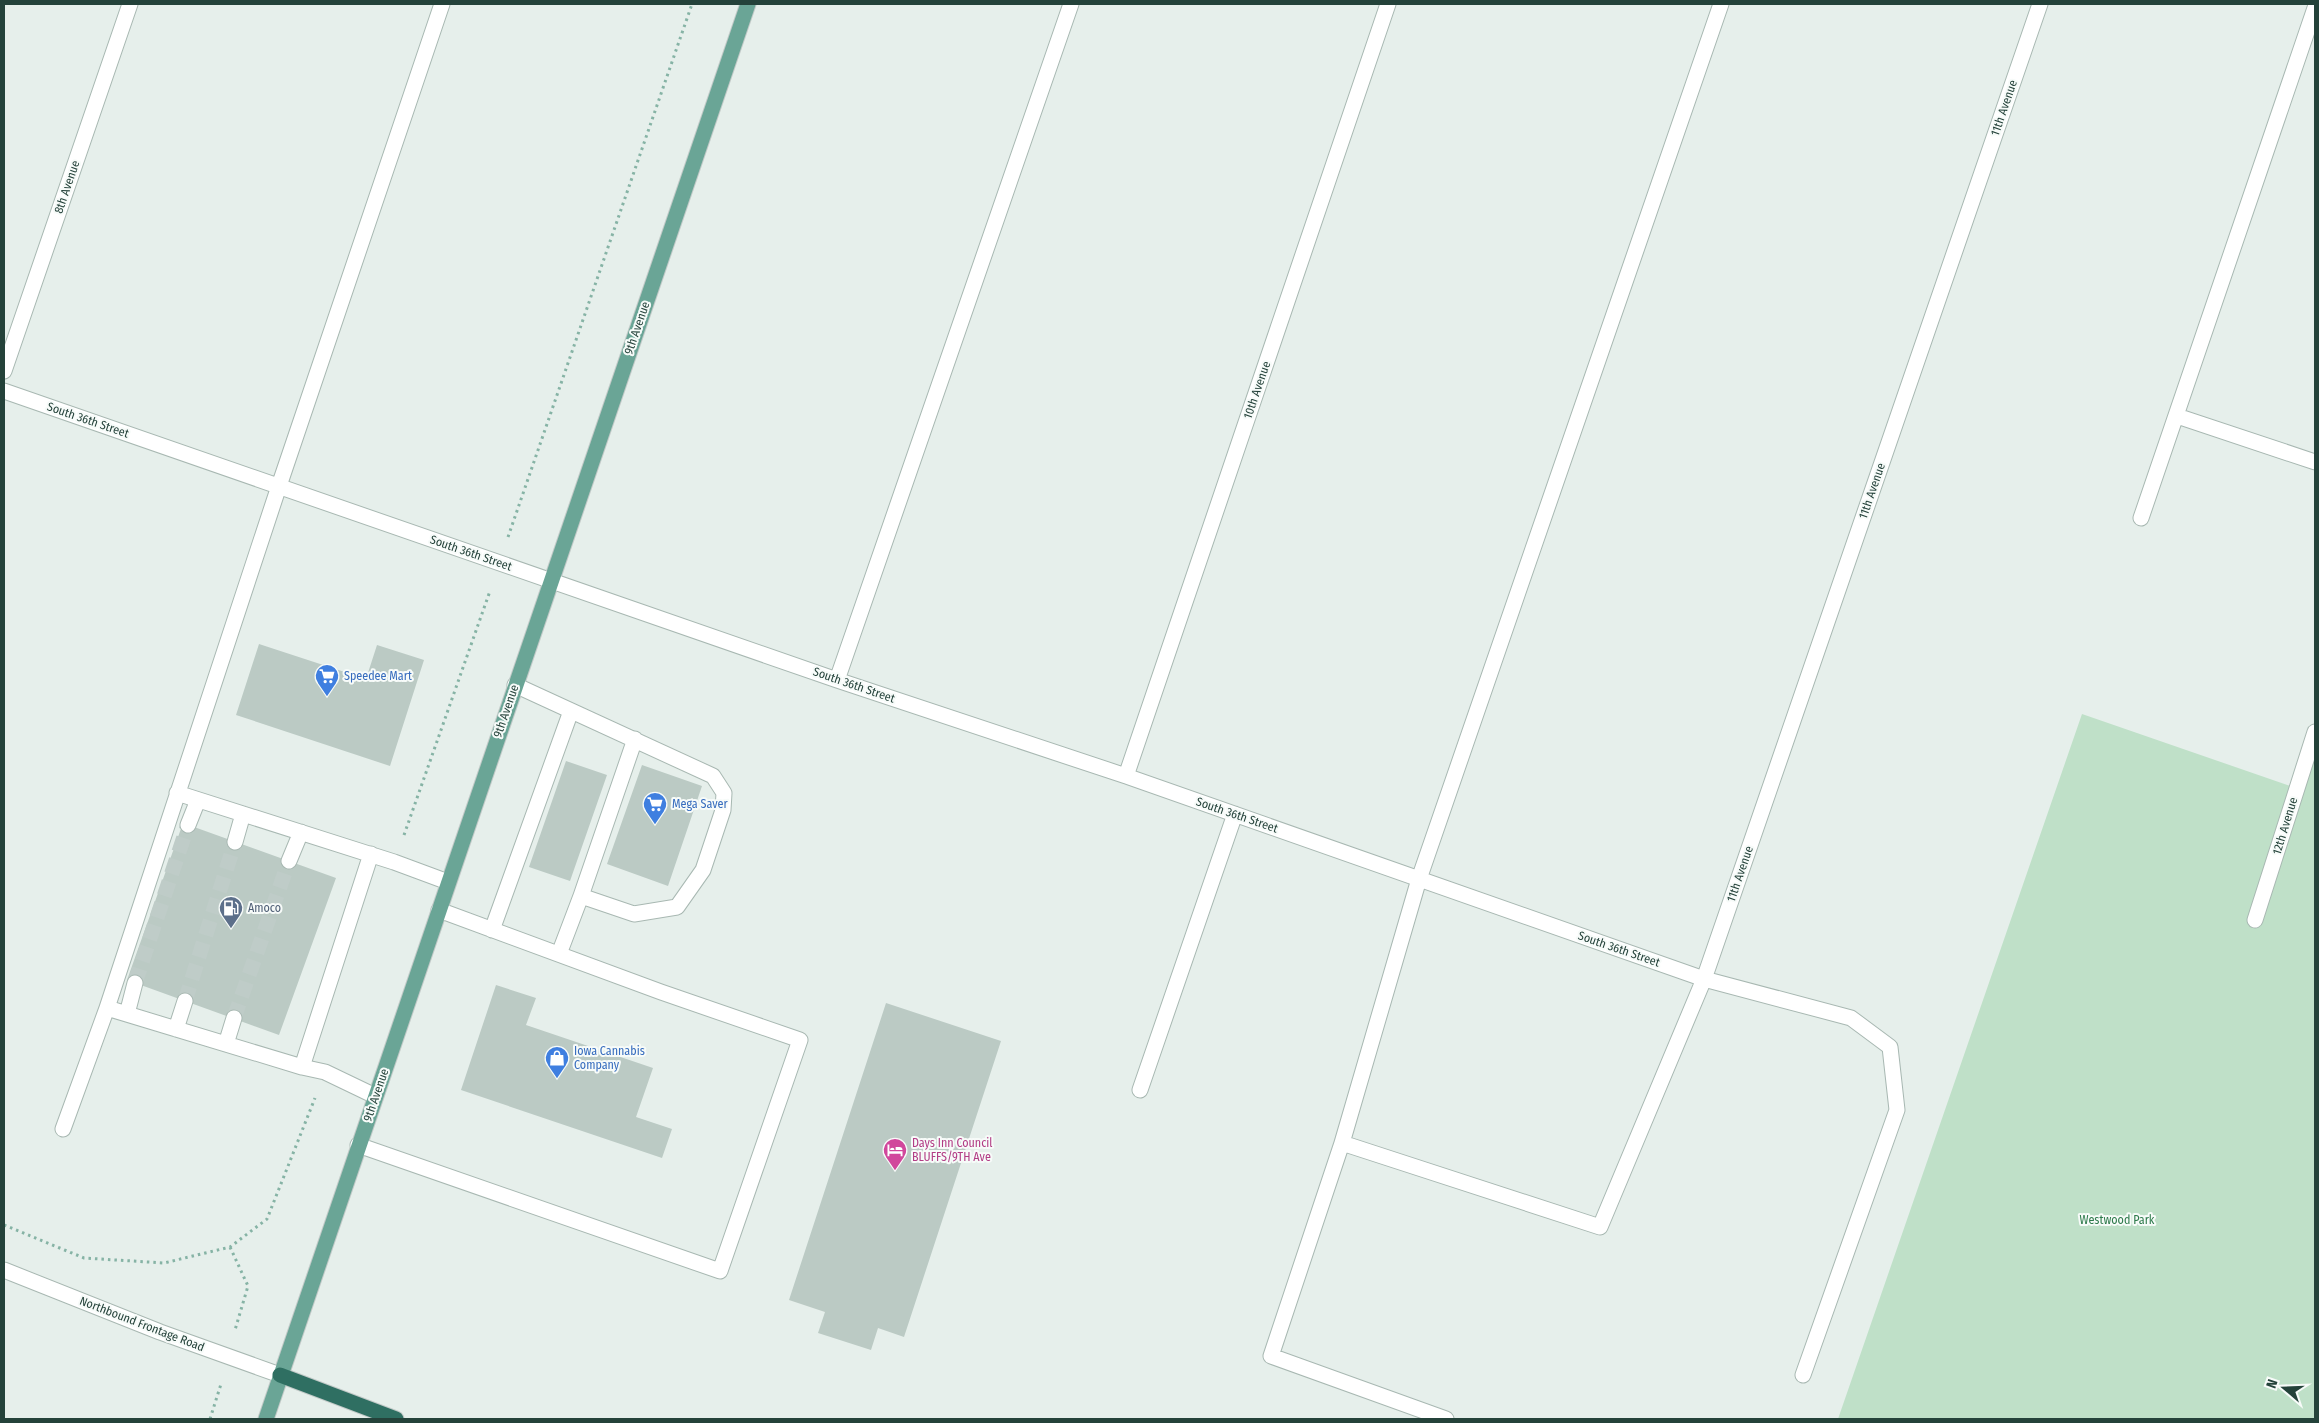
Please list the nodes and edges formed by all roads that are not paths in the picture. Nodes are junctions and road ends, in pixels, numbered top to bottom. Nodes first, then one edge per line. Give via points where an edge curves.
1 (130, 4) edge
2 (442, 4) edge
3 (748, 4) edge
4 (1071, 4) edge
5 (1388, 4) edge
6 (1721, 4) edge
7 (2040, 4) edge
8 (2315, 8) edge
9 (4, 371) edge
10 (4, 391) edge
11 (2177, 416) junction
12 (2315, 462) edge
13 (279, 486) junction
14 (2141, 518) dead end
15 (551, 580) junction
16 (837, 680) junction
17 (514, 685) junction
18 (571, 711) junction
19 (2315, 732) edge
20 (635, 739) junction
21 (1126, 776) junction
22 (177, 793) junction
23 (198, 800) junction
24 (243, 814) junction
25 (1235, 814) junction
26 (188, 824) tunnel mouth
27 (300, 832) junction
28 (235, 842) tunnel mouth
29 (371, 854) junction
30 (289, 861) tunnel mouth
31 (1420, 879) junction
32 (448, 882) junction
33 (581, 896) junction
34 (439, 910) junction
35 (2255, 920) dead end
36 (492, 930) junction
37 (559, 954) junction
38 (1704, 979) junction
39 (135, 983) tunnel mouth
40 (185, 1001) tunnel mouth
41 (107, 1008) junction
42 (127, 1014) junction
43 (234, 1018) tunnel mouth
44 (176, 1029) junction
45 (226, 1044) junction
46 (302, 1067) junction
47 (1140, 1090) dead end
48 (375, 1096) junction
49 (63, 1129) dead end
50 (1342, 1142) junction
51 (358, 1146) junction
52 (4, 1270) edge
53 (280, 1375) junction
54 (1803, 1375) dead end
55 (266, 1419) edge
56 (396, 1419) edge
57 (1446, 1419) edge

1 - 9 street, 8th Avenue
2 - 13 street
3 - 15 main road, 9th Avenue
4 - 16 street
5 - 21 street, 10th Avenue
6 - 31 street
7 - 38 street, 11th Avenue
8 - 11 street
10 - 13 street, South 36th Street
11 - 12 street
11 - 14 street
13 - 15 street, South 36th Street
13 - 22 street
15 - 16 street, South 36th Street
15 - 17 main road, 9th Avenue
16 - 21 street, South 36th Street
17 - 18 street
17 - 32 main road, 9th Avenue
18 - 20 street
18 - 36 street
19 - 35 street, 12th Avenue
20 - 33 street
20 - 33 street via 713,776 724,793 723,810 703,870 677,907 634,914
21 - 25 street, South 36th Street
22 - 23 street
22 - 41 street
23 - 24 street
23 - 26 street
24 - 27 street
24 - 28 street
25 - 31 street, South 36th Street
25 - 47 street
27 - 29 street
27 - 30 street
29 - 32 street
29 - 46 street
31 - 38 street, South 36th Street
31 - 50 street
32 - 34 main road, 9th Avenue
33 - 37 street
34 - 36 street
34 - 48 main road, 9th Avenue
36 - 37 street
37 - 51 street via 800,1040 720,1271
38 - 50 street, 11th Avenue via 1600,1227
38 - 54 street, South 36th Street via 1851,1018 1890,1047 1897,1110
39 - 42 street
40 - 44 street
41 - 42 street
41 - 49 street
42 - 44 street
43 - 45 street
44 - 45 street
45 - 46 street
46 - 48 street via 325,1072
48 - 51 main road, 9th Avenue
50 - 57 street via 1271,1356
51 - 53 main road, 9th Avenue
52 - 53 street, Northbound Frontage Road
53 - 55 main road, 9th Avenue
53 - 56 highway

